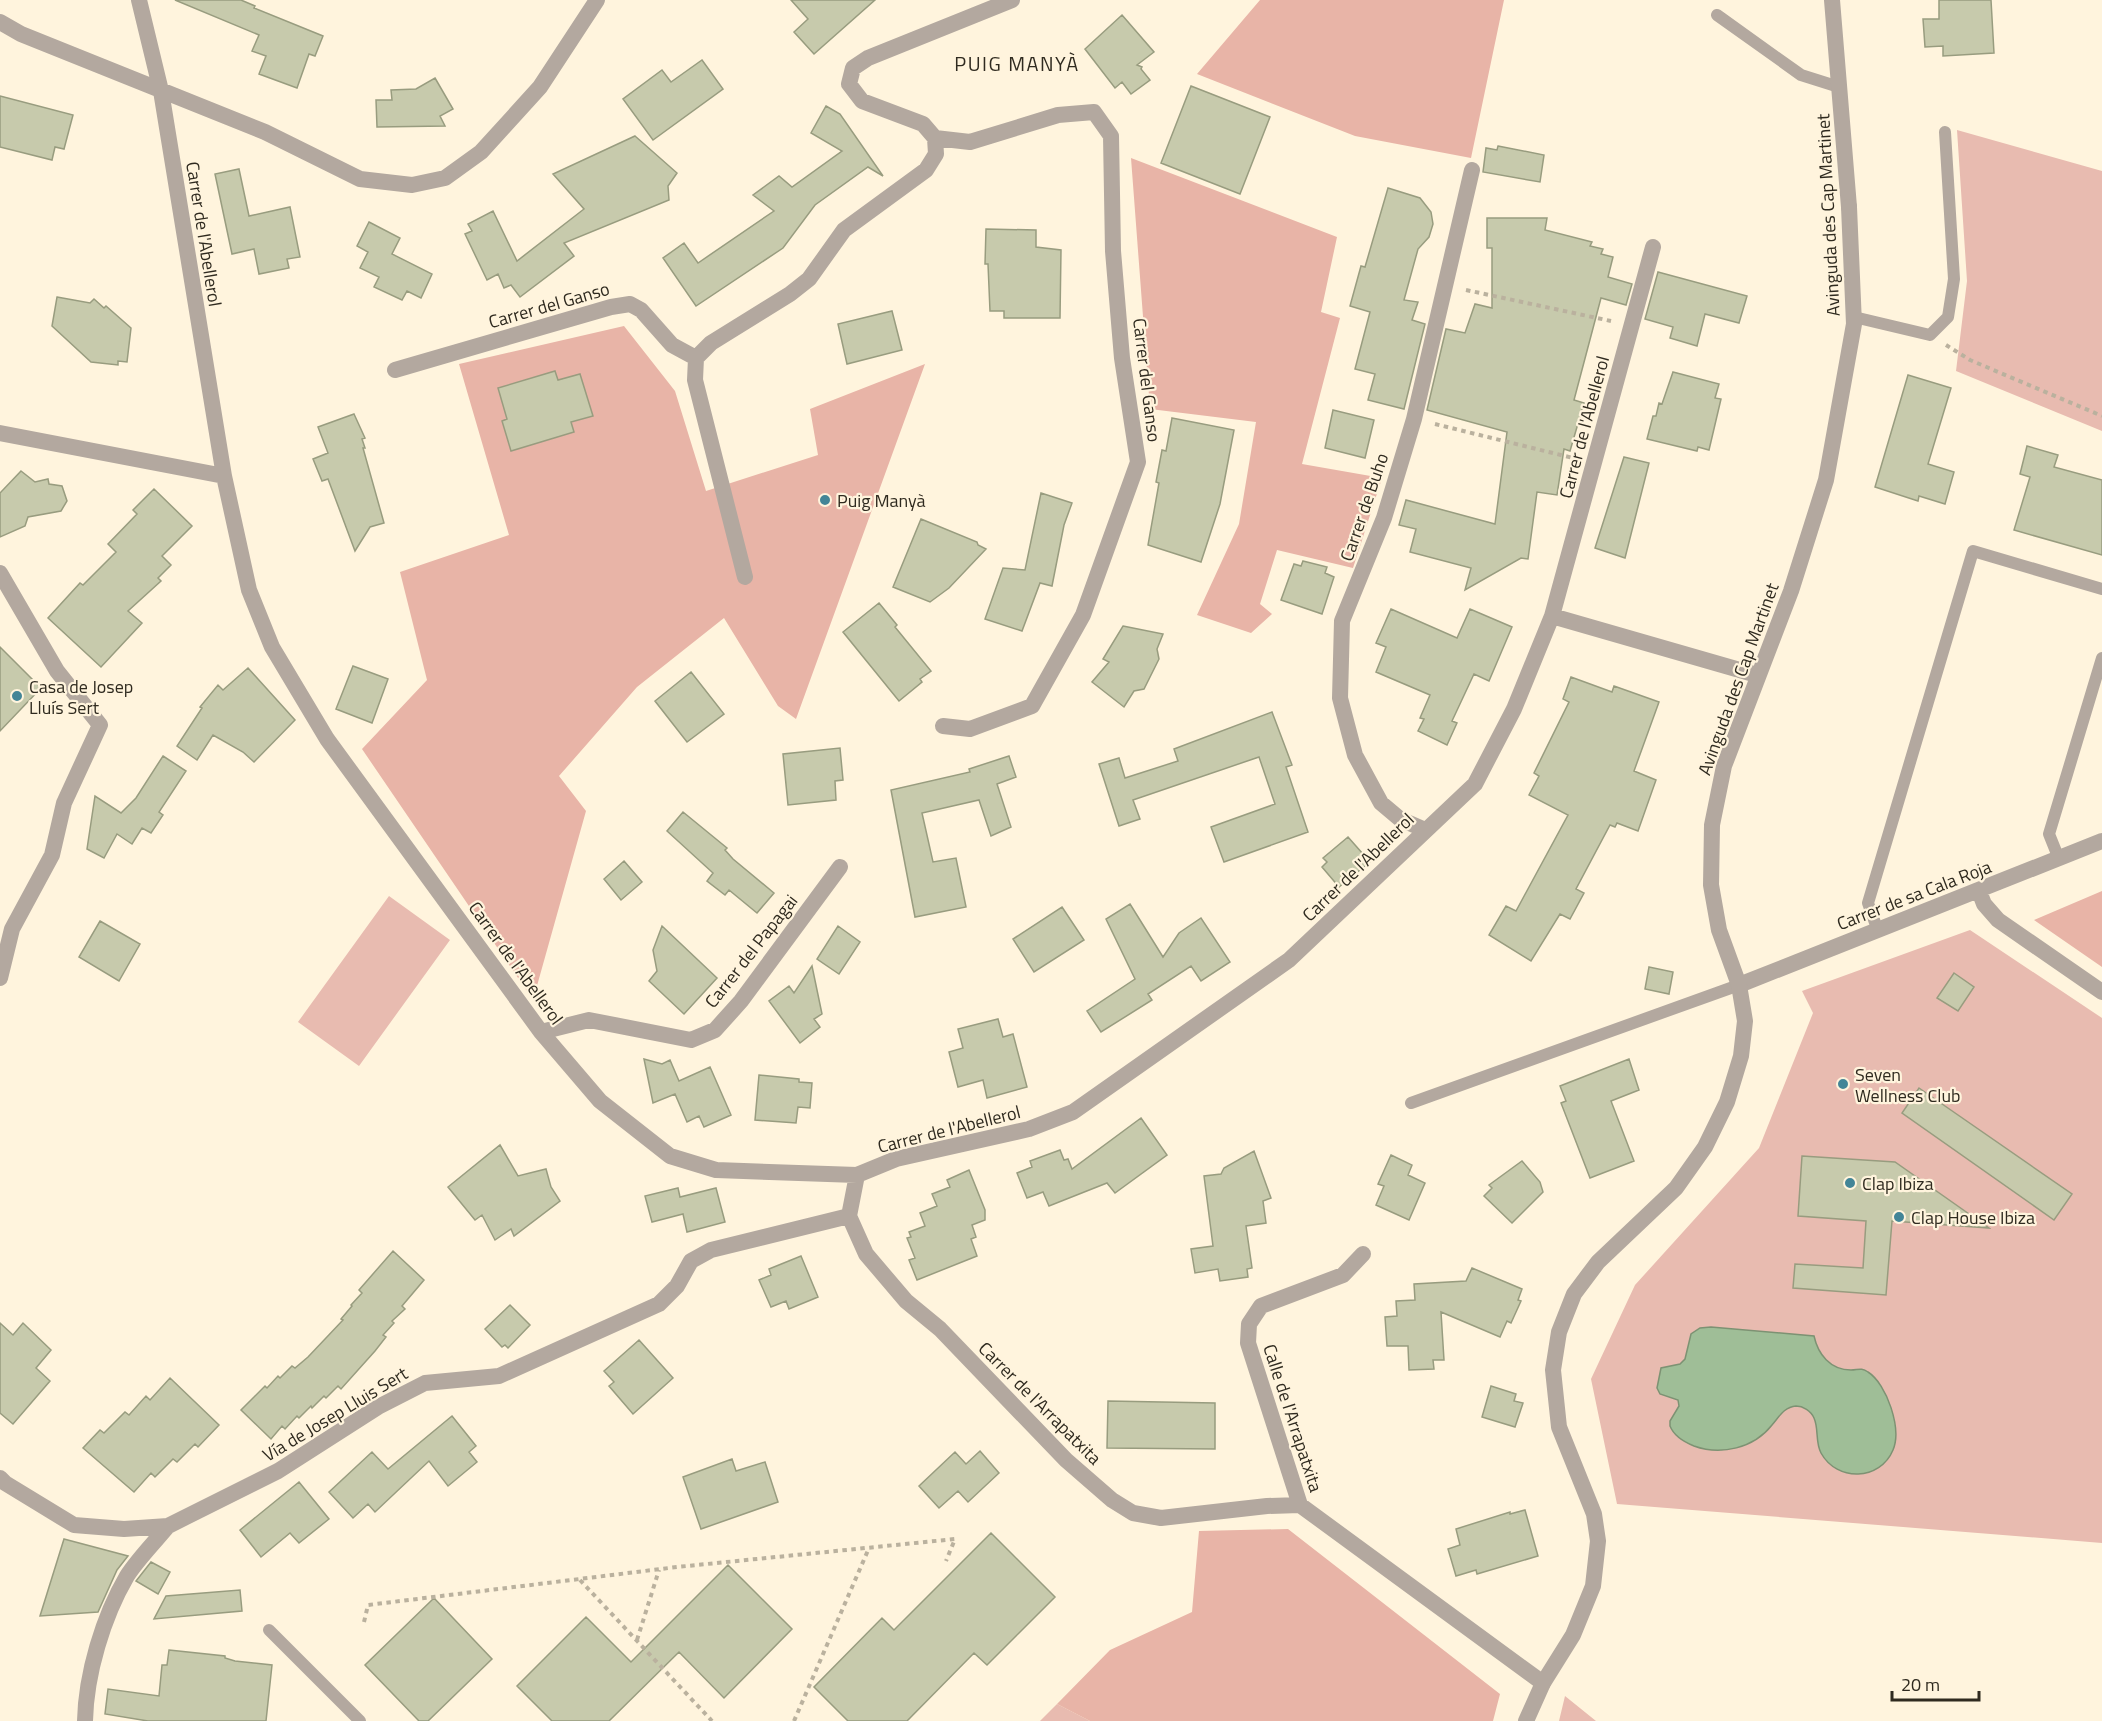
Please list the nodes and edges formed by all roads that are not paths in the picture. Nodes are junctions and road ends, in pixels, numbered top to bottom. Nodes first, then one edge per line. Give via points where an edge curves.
1 (139, 0) edge
2 (597, 0) edge
3 (1012, 0) edge
4 (1832, 0) edge
5 (1717, 15) dead end
6 (0, 22) edge
7 (1839, 87) junction
8 (161, 91) junction
9 (1945, 132) dead end
10 (934, 138) junction
11 (1472, 170) dead end
12 (1653, 248) dead end
13 (1854, 317) junction
14 (696, 358) junction
15 (395, 370) dead end
16 (0, 433) edge
17 (224, 476) junction
18 (0, 573) edge
19 (745, 577) dead end
20 (2102, 589) edge
21 (1552, 616) junction
22 (2102, 658) edge
23 (1757, 675) junction
24 (943, 726) dead end
25 (1424, 829) junction
26 (2102, 841) edge
27 (2059, 858) junction
28 (840, 867) dead end
29 (1979, 891) junction
30 (1878, 931) junction
31 (0, 978) edge
32 (1739, 985) junction
33 (2102, 992) edge
34 (541, 1032) junction
35 (1411, 1103) dead end
36 (857, 1175) junction
37 (849, 1216) junction
38 (1363, 1254) dead end
39 (0, 1478) edge
40 (1300, 1505) junction
41 (168, 1527) junction
42 (269, 1630) dead end
43 (1543, 1683) junction
44 (86, 1721) edge
45 (360, 1721) edge
46 (1526, 1721) edge

1 - 8 street, Carrer de l'Abellerol
2 - 8 street via 540,87 481,152 445,178 412,185 360,179 266,132
3 - 10 street via 868,58 853,68 849,84 862,101 923,124
4 - 7 street, Avinguda des Cap Martinet
5 - 7 lane via 1801,75
6 - 8 street
7 - 13 street, Avinguda des Cap Martinet
8 - 17 street, Carrer de l'Abellerol
9 - 13 lane via 1954,279 1948,317 1930,335
10 - 14 street via 936,154 926,170 844,230 809,279 711,342
10 - 24 street, Carrer del Ganso via 970,142 1058,115 1094,112 1111,136 1113,251 1122,358 1138,462 1083,615 1032,706 970,729
11 - 25 street, Carrer de Buho via 1414,419 1384,519 1342,621 1340,698 1355,755 1381,803 1400,819
12 - 21 street, Carrer de l'Abellerol
13 - 23 street, Avinguda des Cap Martinet via 1826,480 1791,591
14 - 15 street, Carrer del Ganso via 672,345 641,310 630,304
14 - 19 street via 695,380
16 - 17 street
17 - 34 street, Carrer de l'Abellerol via 249,590 272,647 327,739
18 - 31 street via 57,671 100,725 64,803 52,855 12,928
20 - 30 lane via 1973,551 1868,903
21 - 23 street
21 - 25 street, Carrer de l'Abellerol via 1514,709 1474,784
22 - 27 lane via 2049,834
23 - 32 street, Avinguda des Cap Martinet via 1724,766 1712,825 1711,885 1719,930
25 - 36 street, Carrer de l'Abellerol via 1289,960 1073,1112 1029,1129 896,1159
26 - 27 street, Carrer de sa Cala Roja
27 - 29 street, Carrer de sa Cala Roja
28 - 34 street, Carrer del Papagai via 715,1030 691,1040 590,1020
29 - 30 street, Carrer de sa Cala Roja
29 - 33 street via 1998,920
30 - 32 street, Carrer de sa Cala Roja
32 - 35 lane
32 - 43 street, Avinguda des Cap Martinet via 1744,1021 1741,1056 1727,1102 1705,1147 1676,1188 1598,1262 1574,1294 1559,1332 1553,1370 1559,1427 1594,1514 1598,1541 1593,1586 1573,1635
34 - 36 street, Carrer de l'Abellerol via 600,1101 670,1156 716,1170
36 - 37 street
37 - 40 street, Carrer de l'Arrapatxita via 866,1254 906,1301 940,1329 1066,1460 1133,1514 1161,1518
37 - 41 street, Vía de Josep Lluis Sert via 711,1250 691,1261 677,1286 659,1304 499,1376 425,1383 378,1407 278,1471
38 - 40 street, Calle de l'Arrapatxita via 1343,1275 1261,1306 1250,1324 1248,1343
39 - 41 street, Vía de Josep Lluis Sert via 74,1525
40 - 43 street, Calle de l'Arrapatxita
41 - 44 street via 127,1576 98,1644
42 - 45 lane
43 - 46 street, Avinguda des Cap Martinet

